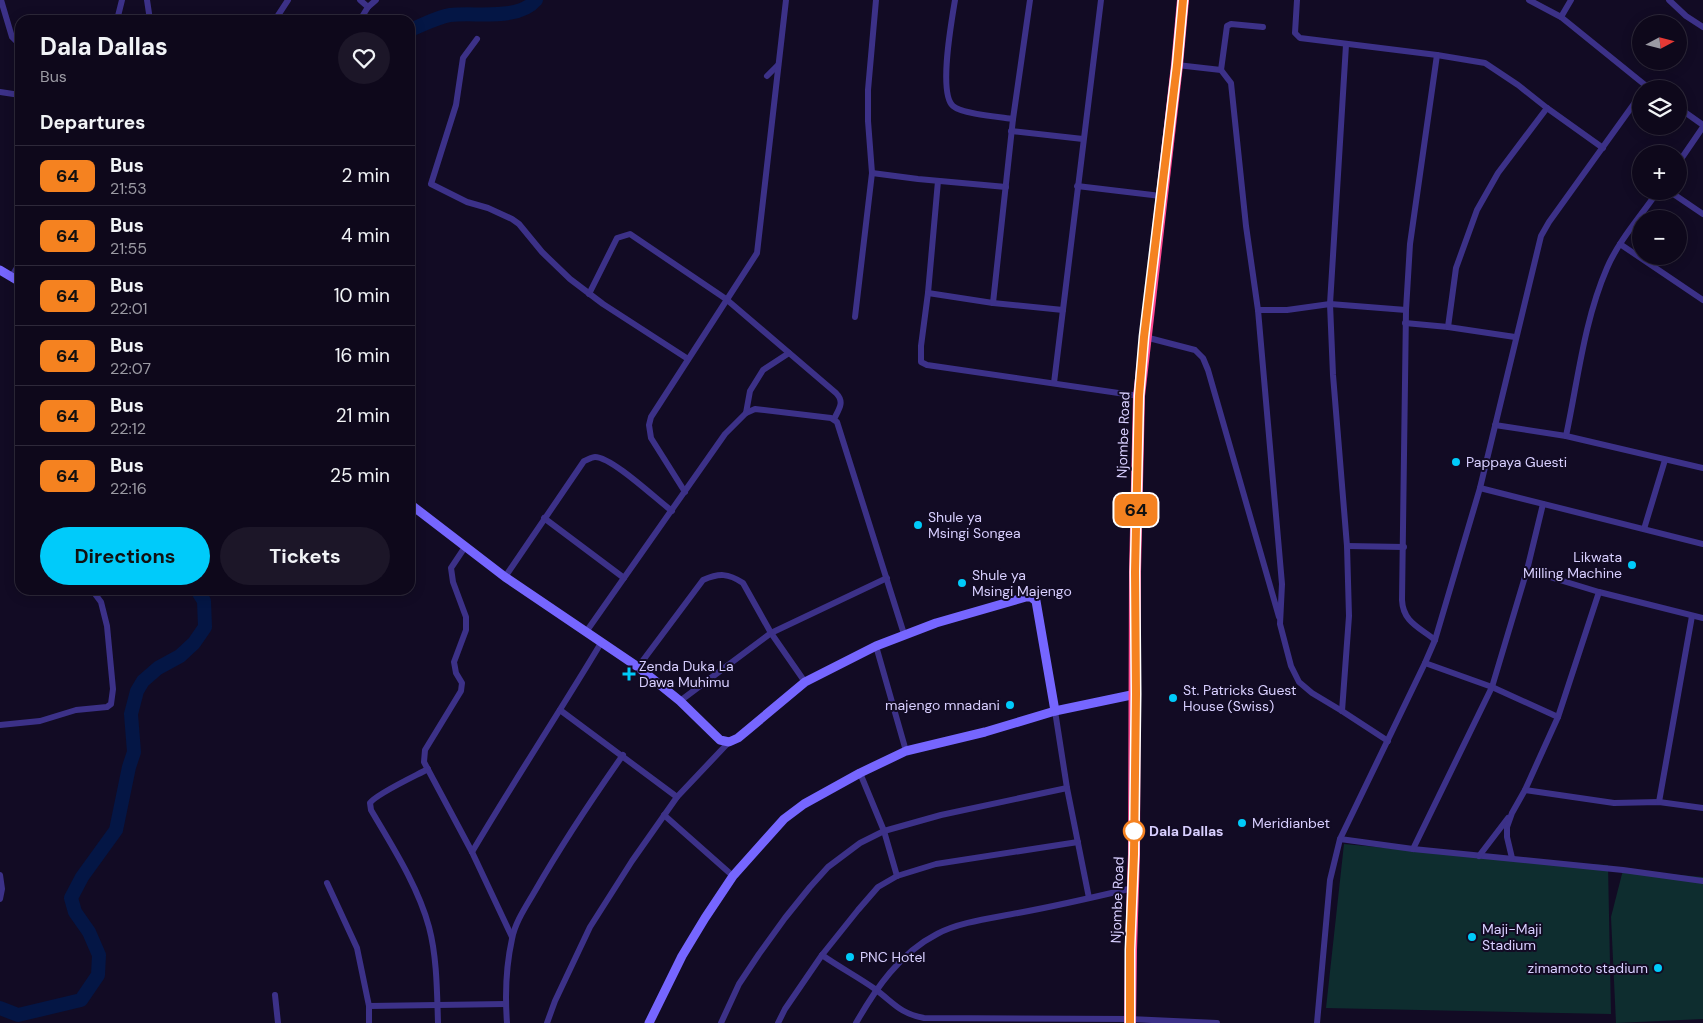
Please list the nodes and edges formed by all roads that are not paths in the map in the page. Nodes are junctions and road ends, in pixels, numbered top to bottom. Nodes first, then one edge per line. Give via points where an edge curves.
1 (1, 0) edge
2 (122, 0) edge
3 (147, 0) edge
4 (288, 0) edge
5 (360, 0) edge
6 (376, 0) edge
7 (786, 0) edge
8 (876, 0) edge
9 (955, 0) edge
10 (1030, 0) edge
11 (1101, 0) edge
12 (1183, 0) edge
13 (1297, 0) edge
14 (1530, 0) edge
15 (1571, 0) edge
16 (1669, 0) edge
17 (368, 7) junction
18 (119, 15) edge
19 (149, 15) edge
20 (278, 15) edge
21 (363, 15) edge
22 (1561, 17) junction
23 (1264, 27) dead end
24 (1703, 27) edge
25 (477, 39) dead end
26 (15, 41) edge
27 (1346, 45) junction
28 (1437, 55) junction
29 (778, 65) junction
30 (1177, 65) junction
31 (1221, 70) junction
32 (767, 76) dead end
33 (1637, 80) edge
34 (0, 92) edge
35 (15, 94) edge
36 (1632, 107) edge
37 (1548, 108) junction
38 (1687, 114) edge
39 (1013, 119) junction
40 (1703, 126) edge
41 (1011, 132) junction
42 (1083, 139) junction
43 (1603, 148) junction
44 (1687, 150) edge
45 (872, 173) junction
46 (938, 181) junction
47 (1077, 186) junction
48 (1006, 187) junction
49 (1161, 196) junction
50 (1652, 200) edge
51 (1682, 200) edge
52 (1703, 214) edge
53 (1620, 244) junction
54 (0, 270) edge
55 (15, 271) edge
56 (11, 277) junction
57 (15, 279) edge
58 (928, 293) junction
59 (589, 294) junction
60 (726, 300) junction
61 (1703, 300) edge
62 (993, 303) junction
63 (1330, 304) junction
64 (1063, 310) junction
65 (1258, 310) junction
66 (1406, 310) junction
67 (855, 317) dead end
68 (1405, 323) junction
69 (1448, 326) junction
70 (1515, 336) junction
71 (1144, 337) junction
72 (789, 353) junction
73 (688, 359) junction
74 (1054, 384) junction
75 (1139, 396) junction
76 (746, 413) junction
77 (834, 419) junction
78 (1495, 425) junction
79 (1566, 436) junction
80 (1665, 460) junction
81 (1703, 468) edge
82 (1480, 488) junction
83 (685, 492) junction
84 (1543, 504) junction
85 (415, 508) edge
86 (672, 511) junction
87 (544, 518) junction
88 (1644, 529) junction
89 (1703, 544) edge
90 (1347, 546) junction
91 (465, 547) junction
92 (1404, 547) junction
93 (1526, 570) junction
94 (505, 577) junction
95 (624, 578) junction
96 (887, 578) junction
97 (1599, 592) junction
98 (96, 595) edge
99 (1692, 616) junction
100 (1703, 618) edge
101 (1280, 624) junction
102 (586, 632) junction
103 (771, 633) junction
104 (904, 634) junction
105 (1435, 640) junction
106 (601, 642) junction
107 (876, 646) junction
108 (1425, 663) junction
109 (638, 667) junction
110 (805, 682) junction
111 (1492, 687) junction
112 (1136, 694) junction
113 (680, 701) junction
114 (560, 710) junction
115 (1055, 711) junction
116 (1342, 711) junction
117 (1558, 717) junction
118 (0, 725) edge
119 (729, 742) junction
120 (1388, 742) junction
121 (906, 751) junction
122 (623, 755) junction
123 (428, 769) junction
124 (860, 773) junction
125 (1067, 788) junction
126 (1525, 790) junction
127 (677, 797) junction
128 (1659, 802) junction
129 (1703, 808) edge
130 (1512, 813) junction
131 (664, 815) junction
132 (884, 831) junction
133 (1340, 839) junction
134 (1078, 842) junction
135 (1413, 849) junction
136 (472, 852) junction
137 (1479, 856) junction
138 (1512, 858) junction
139 (0, 875) edge
140 (733, 876) junction
141 (897, 876) junction
142 (1703, 881) edge
143 (327, 883) dead end
144 (1133, 888) junction
145 (1089, 898) junction
146 (0, 899) edge
147 (512, 937) junction
148 (822, 956) junction
149 (876, 990) junction
150 (275, 995) dead end
151 (506, 1004) junction
152 (438, 1005) junction
153 (368, 1006) junction
154 (953, 1021) edge
155 (1058, 1021) edge
156 (1130, 1021) edge
157 (278, 1023) edge
158 (369, 1023) edge
159 (438, 1023) edge
160 (507, 1023) edge
161 (547, 1023) edge
162 (649, 1023) edge
163 (721, 1023) edge
164 (778, 1023) edge
165 (856, 1023) edge
166 (1217, 1023) edge
167 (1316, 1023) edge

1 - 26 street
2 - 18 street
3 - 19 street
4 - 20 street
5 - 17 street
6 - 17 street
7 - 29 street
8 - 45 street via 868,90
9 - 39 street via 946,69 947,97 956,108
10 - 39 street
11 - 42 street
12 - 30 highway, Njombe Road
13 - 27 street via 1296,36
14 - 22 street
15 - 22 street
16 - 24 street
17 - 21 street
22 - 33 street
23 - 31 street via 1227,26
25 - 59 street via 463,58 456,105 431,184 512,219 542,252
27 - 28 street
27 - 63 street
28 - 37 street via 1485,63
28 - 66 street via 1410,244
29 - 32 street
29 - 60 street via 757,253
30 - 31 street
30 - 49 highway, Njombe Road
31 - 65 street via 1232,89
34 - 35 street
36 - 43 street
37 - 43 street
37 - 69 street via 1498,174 1477,210 1456,268
38 - 40 street
39 - 41 street
40 - 44 street
41 - 42 street
41 - 48 street
42 - 47 street
43 - 70 street via 1541,236
45 - 46 street
45 - 67 street
46 - 48 street
46 - 58 street
47 - 49 street
47 - 64 street
48 - 62 street
49 - 71 highway, Njombe Road
50 - 53 street
51 - 52 street
53 - 61 street
53 - 79 street via 1607,268 1590,318
54 - 56 street
55 - 56 street
56 - 57 street
58 - 62 street
58 - 74 street via 921,362
59 - 60 street via 617,238 630,234
59 - 73 street
60 - 72 street
60 - 73 street
62 - 64 street
63 - 65 street
63 - 66 street
63 - 90 street
64 - 74 street
65 - 101 street via 1282,584
66 - 68 street
68 - 69 street
68 - 92 street
69 - 70 street
70 - 78 street
71 - 75 highway, Njombe Road
71 - 101 street via 1195,350 1208,370
72 - 76 street via 763,370 750,391
72 - 77 street via 839,397 841,406
73 - 83 street via 649,424 651,438
74 - 75 street
75 - 112 highway, Njombe Road
76 - 77 street via 760,409
76 - 83 street via 725,434
77 - 96 street via 839,426
78 - 79 street
78 - 82 street
79 - 80 street
80 - 81 street
80 - 88 street
82 - 84 street
82 - 105 street
83 - 86 street
84 - 88 street
84 - 93 street
85 - 91 street
86 - 87 street via 622,470 595,457 584,461
86 - 95 street
87 - 94 street
87 - 95 street
88 - 89 street
90 - 92 street
90 - 116 street via 1349,616
91 - 94 street
91 - 123 street via 451,568 466,617 466,630 454,662 462,683 461,691 425,750 424,762
92 - 105 street via 1402,611
93 - 97 street
93 - 111 street
94 - 102 street
95 - 102 street
96 - 103 street
96 - 104 street
97 - 99 street
97 - 117 street
98 - 118 street via 104,610 111,659 111,704 107,708 76,710 40,721
99 - 100 street
99 - 128 street
101 - 116 street via 1291,666 1299,682 1312,694
102 - 106 street
103 - 109 street via 743,583 716,574 703,580
103 - 110 street
103 - 113 street
104 - 107 street
104 - 115 street via 1031,597 1036,601
105 - 108 street
106 - 109 street
106 - 114 street
107 - 110 street
107 - 121 street
108 - 111 street
108 - 120 street
109 - 113 street
110 - 119 street via 748,731
111 - 117 street
111 - 135 street
112 - 115 street
112 - 144 highway, Njombe Road
113 - 119 street via 720,740
114 - 122 street
114 - 136 street
115 - 121 street
115 - 125 street
116 - 120 street
117 - 126 street
119 - 127 street
120 - 133 street
121 - 124 street
122 - 127 street
122 - 147 street via 546,872
123 - 136 street
123 - 152 street via 380,795 370,804 401,862 428,925 433,943
124 - 132 street
124 - 140 street via 784,819
125 - 132 street via 941,814
125 - 134 street
126 - 128 street via 1614,803
126 - 130 street
127 - 131 street
128 - 129 street
130 - 137 street
130 - 138 street via 1507,837
131 - 140 street
131 - 161 street via 590,927
132 - 141 street
132 - 163 street via 860,843 828,867 810,888 739,984
133 - 135 street
133 - 167 street via 1330,880
134 - 141 street via 945,862
134 - 145 street
135 - 137 street
136 - 147 street
137 - 138 street
138 - 142 street
139 - 146 street
140 - 162 street via 682,956
141 - 148 street via 878,888
143 - 153 street via 357,948
144 - 145 street
144 - 156 highway, Njombe Road
145 - 149 street via 955,927 937,934 904,958
147 - 151 street
148 - 149 street
148 - 164 street
149 - 154 street via 910,1015
149 - 165 street
150 - 157 street
151 - 152 street
151 - 160 street
152 - 153 street
152 - 159 street
153 - 158 street
154 - 155 street
155 - 156 street
156 - 166 street

